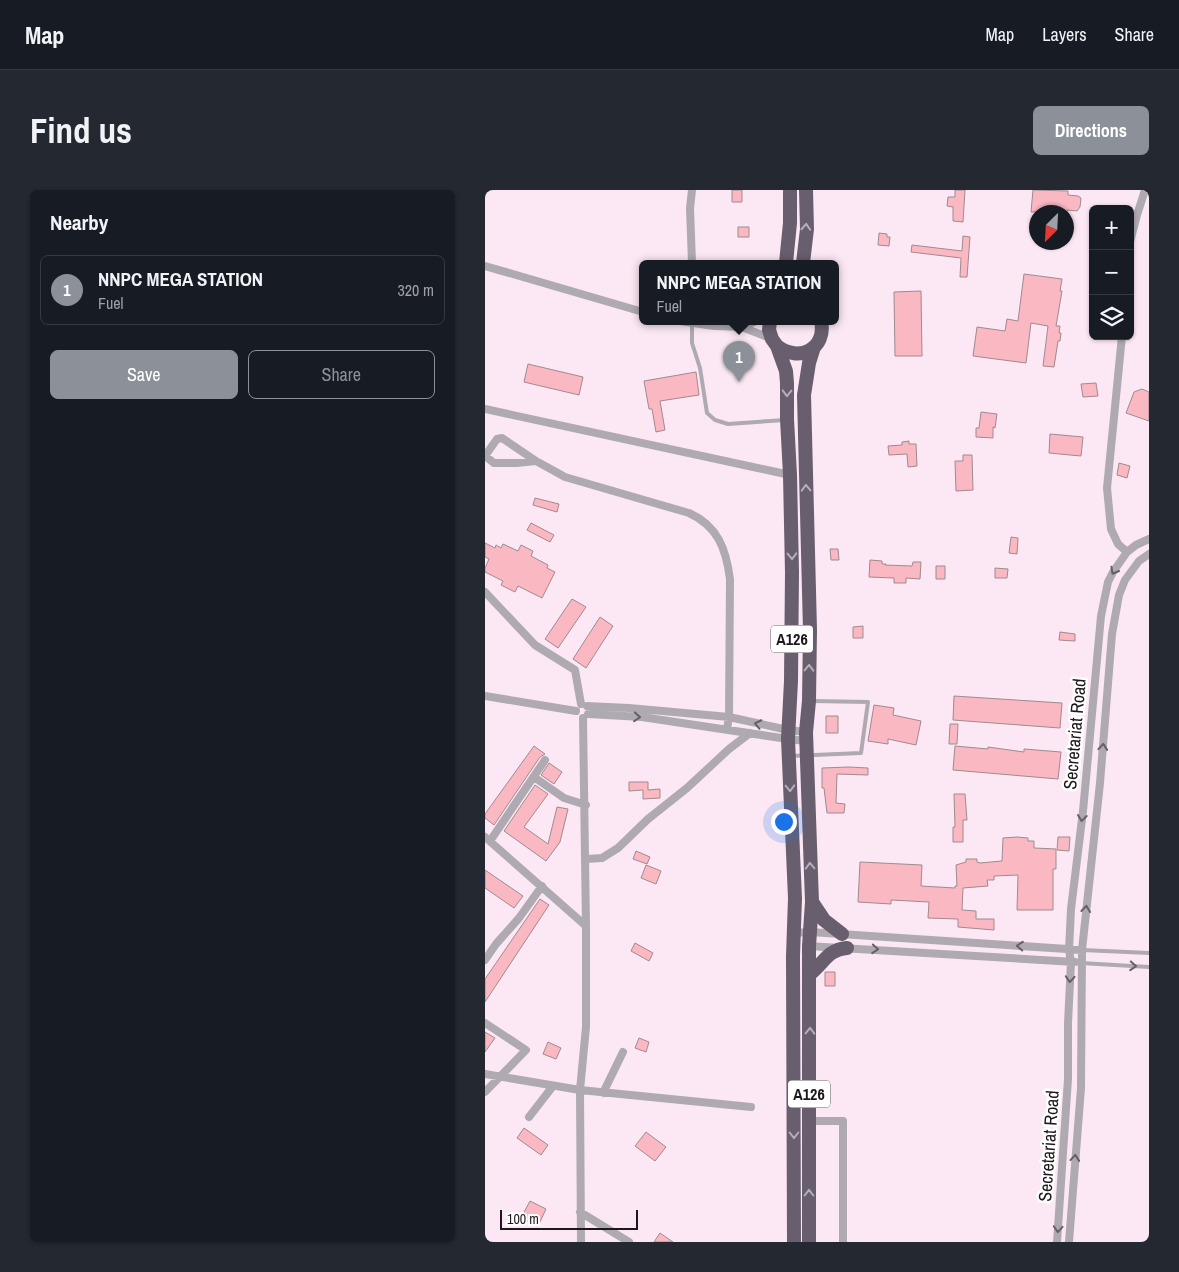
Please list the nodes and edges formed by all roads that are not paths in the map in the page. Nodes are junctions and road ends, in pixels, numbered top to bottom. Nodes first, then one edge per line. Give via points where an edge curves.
1 (693, 190) edge
2 (790, 190) edge
3 (806, 190) edge
4 (1145, 190) edge
5 (1134, 227) edge
6 (692, 260) edge
7 (786, 260) edge
8 (803, 260) edge
9 (485, 266) edge
10 (639, 311) edge
11 (692, 325) edge
12 (722, 325) edge
13 (747, 325) edge
14 (770, 325) edge
15 (821, 325) edge
16 (742, 327) junction
17 (1122, 340) edge
18 (774, 343) junction
19 (814, 347) junction
20 (485, 409) edge
21 (787, 419) junction
22 (485, 456) edge
23 (536, 461) junction
24 (790, 475) junction
25 (1149, 539) edge
26 (1127, 552) junction
27 (1149, 554) edge
28 (485, 592) edge
29 (485, 696) edge
30 (790, 700) junction
31 (809, 700) junction
32 (583, 710) junction
33 (729, 717) junction
34 (727, 729) junction
35 (750, 734) junction
36 (788, 735) junction
37 (806, 736) junction
38 (806, 755) junction
39 (789, 756) junction
40 (545, 760) dead end
41 (534, 777) junction
42 (585, 805) junction
43 (487, 839) edge
44 (586, 859) junction
45 (542, 886) junction
46 (812, 902) junction
47 (586, 926) junction
48 (810, 932) junction
49 (842, 934) junction
50 (793, 939) junction
51 (809, 946) junction
52 (847, 948) junction
53 (1069, 950) junction
54 (1082, 950) junction
55 (1149, 953) edge
56 (485, 960) edge
57 (1071, 962) junction
58 (1081, 963) junction
59 (1149, 967) edge
60 (810, 974) junction
61 (485, 1023) edge
62 (623, 1052) dead end
63 (485, 1074) edge
64 (499, 1077) junction
65 (553, 1086) junction
66 (580, 1090) junction
67 (485, 1092) edge
68 (603, 1092) junction
69 (751, 1107) dead end
70 (529, 1117) dead end
71 (809, 1121) junction
72 (580, 1212) junction
73 (581, 1242) edge
74 (629, 1242) edge
75 (794, 1242) edge
76 (809, 1242) edge
77 (843, 1242) edge
78 (1057, 1242) edge
79 (1069, 1242) edge

1 - 6 street
2 - 7 highway
8 -> 3 highway
4 - 5 street
9 - 10 street
11 - 21 lane via 692,343 701,368 707,413 728,424
12 - 16 street
13 - 16 street
14 - 18 highway, A126
15 - 19 highway, A126 via 821,334
16 - 18 street
17 - 26 street via 1107,488 1111,529 1118,544
18 - 19 highway via 783,351 799,354
18 -> 21 highway, A126 via 786,371
31 -> 19 highway, A126 via 804,395
20 - 24 street
21 - 24 highway, A126
22 - 23 street via 494,463
22 - 23 street via 497,439 502,438
23 - 33 street via 565,477 689,513 715,534 727,557 729,578
24 -> 30 highway, A126
25 - 26 street, Secretariat Road
26 -> 53 street, Secretariat Road via 1108,582 1101,616
54 -> 27 street, Secretariat Road via 1101,783 1115,614 1125,580 1139,561
28 - 32 street via 535,645 575,670
29 - 32 street
30 - 31 lane
30 - 36 highway, A126
31 - 37 highway, A126
31 - 38 lane via 868,702 861,753
32 - 33 street via 629,708
32 -> 34 street
32 - 42 street
33 - 34 street
36 -> 33 street
34 - 35 street
35 - 36 street
35 - 44 street via 618,848 602,858
36 - 37 street
36 - 39 highway, A126
37 - 38 highway, A126
38 - 39 lane
46 -> 38 highway, A126
39 -> 50 highway, A126 via 795,898
40 - 41 street
41 - 42 street via 564,798
41 - 43 street
42 - 44 street
43 - 45 street
44 - 47 street
45 - 47 street
45 - 56 street
46 - 48 highway, A126
46 - 49 highway via 824,920
47 - 66 street via 586,1027
48 - 49 street
48 - 50 street
48 - 51 highway, A126
53 -> 49 street
50 - 51 street
50 -> 75 highway, A126
51 - 52 street
51 - 60 highway, A126
52 -> 57 street
52 - 60 highway via 832,952
53 - 54 street
53 - 57 street, Secretariat Road
54 - 55 lane
54 - 58 street, Secretariat Road
57 - 58 street
57 -> 78 street, Secretariat Road via 1069,1079
58 -> 59 lane
79 -> 58 street, Secretariat Road via 1081,1088
71 -> 60 highway, A126
61 - 64 street via 526,1050
62 - 68 street
63 - 64 street
64 - 65 street
64 - 67 street
65 - 66 street
65 - 70 street
66 - 68 street
66 - 72 street
68 - 69 street
76 -> 71 highway, A126
71 - 77 street via 843,1121
72 - 73 street
72 - 74 street

